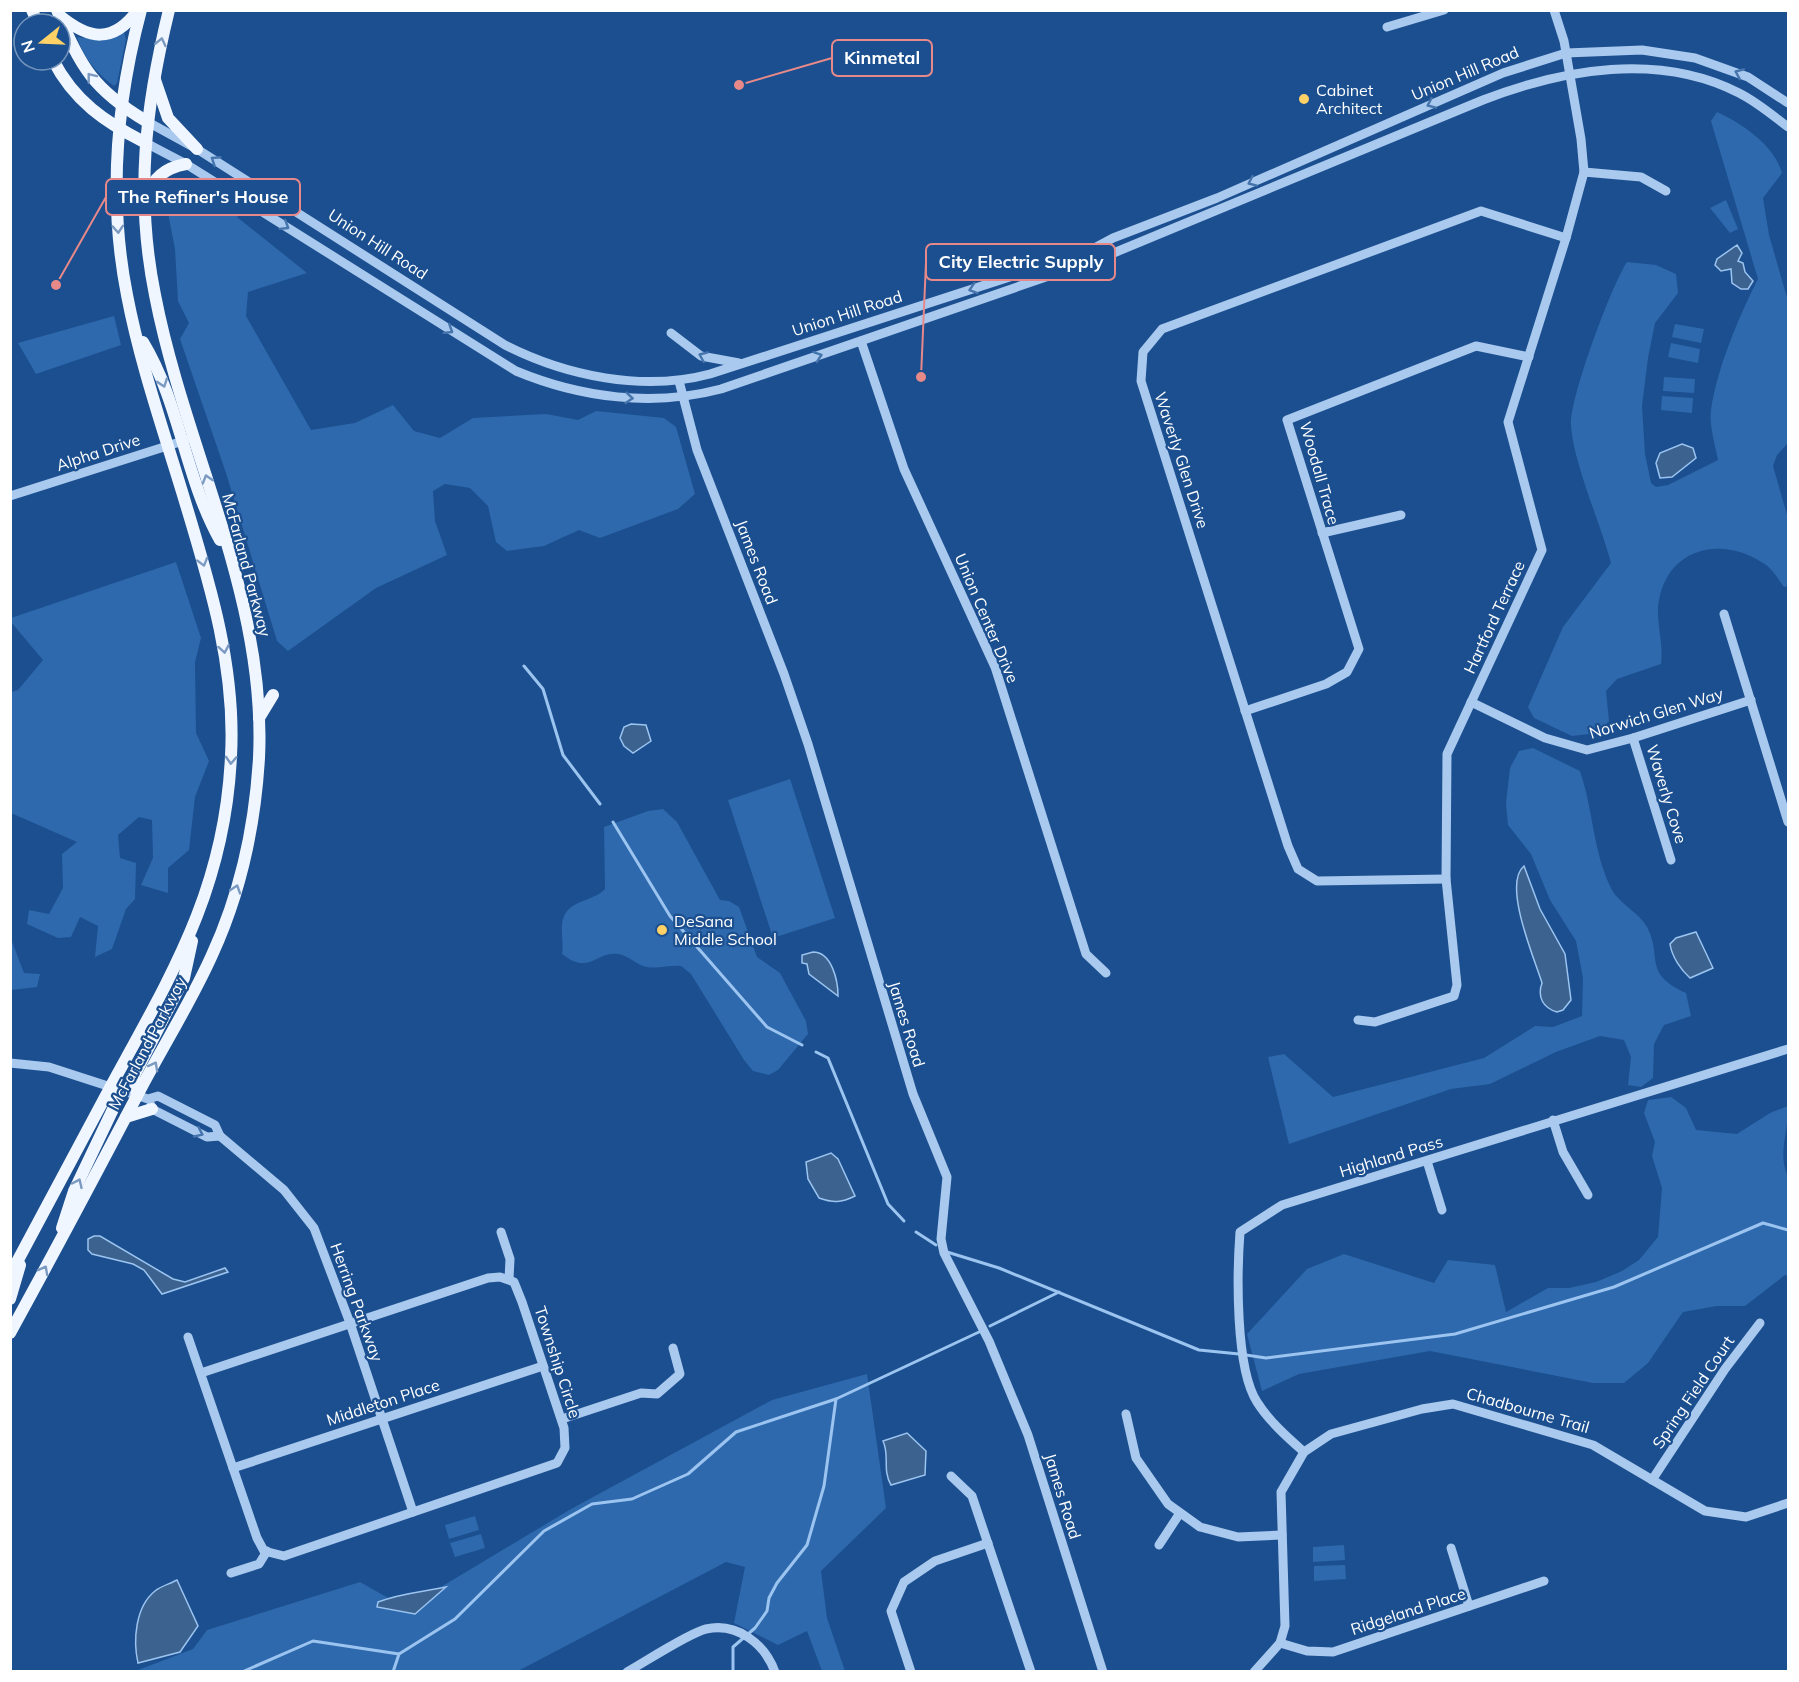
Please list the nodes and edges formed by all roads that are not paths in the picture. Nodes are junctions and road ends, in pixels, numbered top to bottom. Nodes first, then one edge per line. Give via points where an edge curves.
1 (140, 10) edge
2 (169, 10) edge
3 (1444, 10) edge
4 (1554, 10) edge
5 (72, 24) edge
6 (1387, 27) dead end
7 (72, 42) edge
8 (1566, 53) junction
9 (61, 72) edge
10 (154, 74) junction
11 (1570, 75) junction
12 (1788, 104) edge
13 (121, 106) junction
14 (146, 121) junction
15 (1788, 127) edge
16 (118, 129) junction
17 (144, 142) junction
18 (197, 149) junction
19 (186, 164) junction
20 (1584, 172) junction
21 (1666, 191) dead end
22 (144, 199) junction
23 (1566, 238) junction
24 (135, 332) junction
25 (671, 333) dead end
26 (861, 341) junction
27 (1529, 357) junction
28 (742, 364) junction
29 (679, 381) junction
30 (683, 398) junction
31 (194, 437) junction
32 (181, 441) junction
33 (168, 446) junction
34 (10, 496) edge
35 (1401, 515) dead end
36 (1322, 533) junction
37 (230, 555) junction
38 (1724, 614) dead end
39 (273, 695) dead end
40 (1751, 700) junction
41 (1471, 702) junction
42 (1245, 711) junction
43 (259, 719) junction
44 (1633, 738) junction
45 (1788, 822) edge
46 (1671, 860) dead end
47 (1446, 879) junction
48 (194, 928) junction
49 (1106, 974) dead end
50 (1358, 1020) dead end
51 (1788, 1049) edge
52 (10, 1063) edge
53 (111, 1087) junction
54 (146, 1101) junction
55 (126, 1117) junction
56 (1553, 1120) junction
57 (220, 1136) junction
58 (1427, 1161) junction
59 (1588, 1195) dead end
60 (1442, 1210) dead end
61 (501, 1232) dead end
62 (61, 1238) junction
63 (21, 1254) junction
64 (10, 1275) edge
65 (509, 1279) junction
66 (10, 1299) edge
67 (350, 1323) junction
68 (1760, 1323) dead end
69 (10, 1333) edge
70 (188, 1337) dead end
71 (673, 1347) dead end
72 (543, 1366) junction
73 (201, 1373) junction
74 (1126, 1414) dead end
75 (382, 1418) junction
76 (562, 1419) junction
77 (1304, 1452) junction
78 (233, 1468) junction
79 (951, 1476) dead end
80 (1652, 1479) junction
81 (1788, 1503) edge
82 (413, 1512) junction
83 (1180, 1513) junction
84 (1282, 1535) junction
85 (988, 1543) junction
86 (1159, 1545) dead end
87 (1450, 1548) dead end
88 (267, 1551) junction
89 (231, 1573) dead end
90 (1544, 1581) dead end
91 (1469, 1606) junction
92 (1280, 1643) junction
93 (627, 1671) edge
94 (775, 1671) edge
95 (911, 1671) edge
96 (1031, 1671) edge
97 (1103, 1671) edge
98 (1254, 1671) edge

1 - 5 main road via 122,28 104,36
1 - 13 main road, McFarland Parkway
10 -> 2 main road, McFarland Parkway
3 - 6 street
4 - 8 street, Hartford Terrace
13 -> 7 main road, Union Hill Road via 105,94 85,69
8 - 11 street, Hartford Terrace
12 -> 8 street, Union Hill Road via 1748,77 1695,58 1642,50
8 -> 28 street, Union Hill Road via 1503,73 1087,252
9 - 16 main road, Union Hill Road via 77,96
10 - 14 main road, McFarland Parkway
10 - 18 main road via 168,118
11 - 15 street, Union Hill Road via 1628,68 1687,76 1737,92
11 - 20 street, Hartford Terrace
11 - 26 street, Union Hill Road via 1509,90 1104,257
13 - 14 main road, Union Hill Road
13 - 16 main road, McFarland Parkway
14 - 17 main road, McFarland Parkway
14 - 18 street, Union Hill Road
16 - 17 main road, Union Hill Road
16 -> 24 main road, McFarland Parkway via 119,238
17 - 19 street, Union Hill Road
17 - 22 main road, McFarland Parkway
29 -> 18 street, Union Hill Road via 577,372 525,355
19 - 22 main road via 156,177
19 -> 30 street, Union Hill Road via 516,371 567,388 609,396
20 - 21 street via 1641,177
20 - 23 street, Hartford Terrace
22 - 31 main road, McFarland Parkway via 155,299
23 - 27 street, Hartford Terrace
23 - 42 street, Waverly Glen Drive via 1481,211 1162,329 1143,352 1141,381
24 -> 32 main road via 162,379
24 - 33 main road, McFarland Parkway
28 -> 25 street via 700,356
30 -> 26 street, Union Hill Road via 721,389
26 - 49 street, Union Center Drive via 904,469 995,667 1086,954
27 - 36 street, Woodall Trace via 1476,346 1287,420
27 - 41 street, Hartford Terrace via 1508,422 1542,550
28 - 29 street, Union Hill Road
29 - 30 street, James Road
30 - 97 street, James Road via 697,450 808,744 910,1083 947,1178 941,1239 944,1253 998,1360 1028,1435
31 - 32 street, Alpha Drive
37 -> 31 main road, McFarland Parkway
32 - 33 street, Alpha Drive
32 - 37 main road via 207,516
33 - 34 street, Alpha Drive
33 -> 48 main road, McFarland Parkway via 218,615 231,702 224,824
35 - 36 street
36 - 42 street, Woodall Trace via 1359,649 1347,672 1326,684
37 - 43 main road, McFarland Parkway via 250,636
38 - 40 street
39 - 43 main road
40 - 44 street, Norwich Glen Way
40 - 45 street
41 - 44 street, Norwich Glen Way via 1545,738 1587,750
41 - 47 street, Hartford Terrace via 1447,754
42 - 47 street, Waverly Glen Drive via 1298,869 1317,881
54 -> 43 main road, McFarland Parkway via 211,957 245,858 254,807
44 - 46 street, Waverly Cove
47 - 50 street, Hartford Terrace via 1457,985 1454,996 1375,1022
48 - 53 main road, McFarland Parkway
48 - 54 main road via 184,978 134,1076
51 - 56 street, Highland Pass
52 - 53 street, Herring Parkway via 49,1066
53 - 54 street, Herring Parkway
62 -> 53 main road via 65,1213 115,1105
53 - 63 main road, McFarland Parkway
54 - 55 main road
54 - 55 main road, McFarland Parkway
54 -> 57 street, Herring Parkway via 207,1137
54 - 57 street, Herring Parkway via 158,1096 215,1125
55 - 62 main road, McFarland Parkway
56 - 58 street, Highland Pass
56 - 59 street via 1563,1152
57 - 67 street, Herring Parkway via 284,1190 314,1228
58 - 60 street
58 - 77 street, Highland Pass via 1282,1205 1240,1232 1236,1279 1246,1372 1255,1400 1276,1427
61 - 65 street via 510,1259
69 -> 62 main road, McFarland Parkway
63 - 64 main road, McFarland Parkway
63 - 66 main road
65 - 67 street via 488,1278
65 - 72 street, Township Circle via 522,1302
67 - 73 street
67 - 75 street, Herring Parkway
68 - 80 street, Spring Field Court
70 - 73 street
71 - 76 street via 680,1374 657,1394 642,1393
72 - 75 street, Middleton Place
72 - 76 street, Township Circle
73 - 78 street
74 - 83 street via 1136,1458 1168,1504
75 - 78 street, Middleton Place
75 - 82 street, Herring Parkway
76 - 82 street, Township Circle via 565,1448 557,1463
77 - 80 street, Chadbourne Trail via 1332,1434 1454,1404 1593,1445
77 - 84 street, Chadbourne Trail via 1281,1492
78 - 88 street via 257,1538
79 - 85 street via 972,1496
80 - 81 street, Chadbourne Trail via 1705,1511 1746,1517
82 - 88 street, Township Circle via 284,1556
83 - 84 street via 1200,1527 1238,1537
83 - 86 street
84 - 92 street, Chadbourne Trail via 1285,1626
85 - 95 street via 935,1561 904,1582 891,1611
85 - 96 street
87 - 91 street
88 - 89 street via 259,1564
90 - 91 street, Ridgeland Place
91 - 92 street, Ridgeland Place via 1333,1652
92 - 98 street
93 - 94 street via 706,1629 734,1629 754,1640 771,1658

